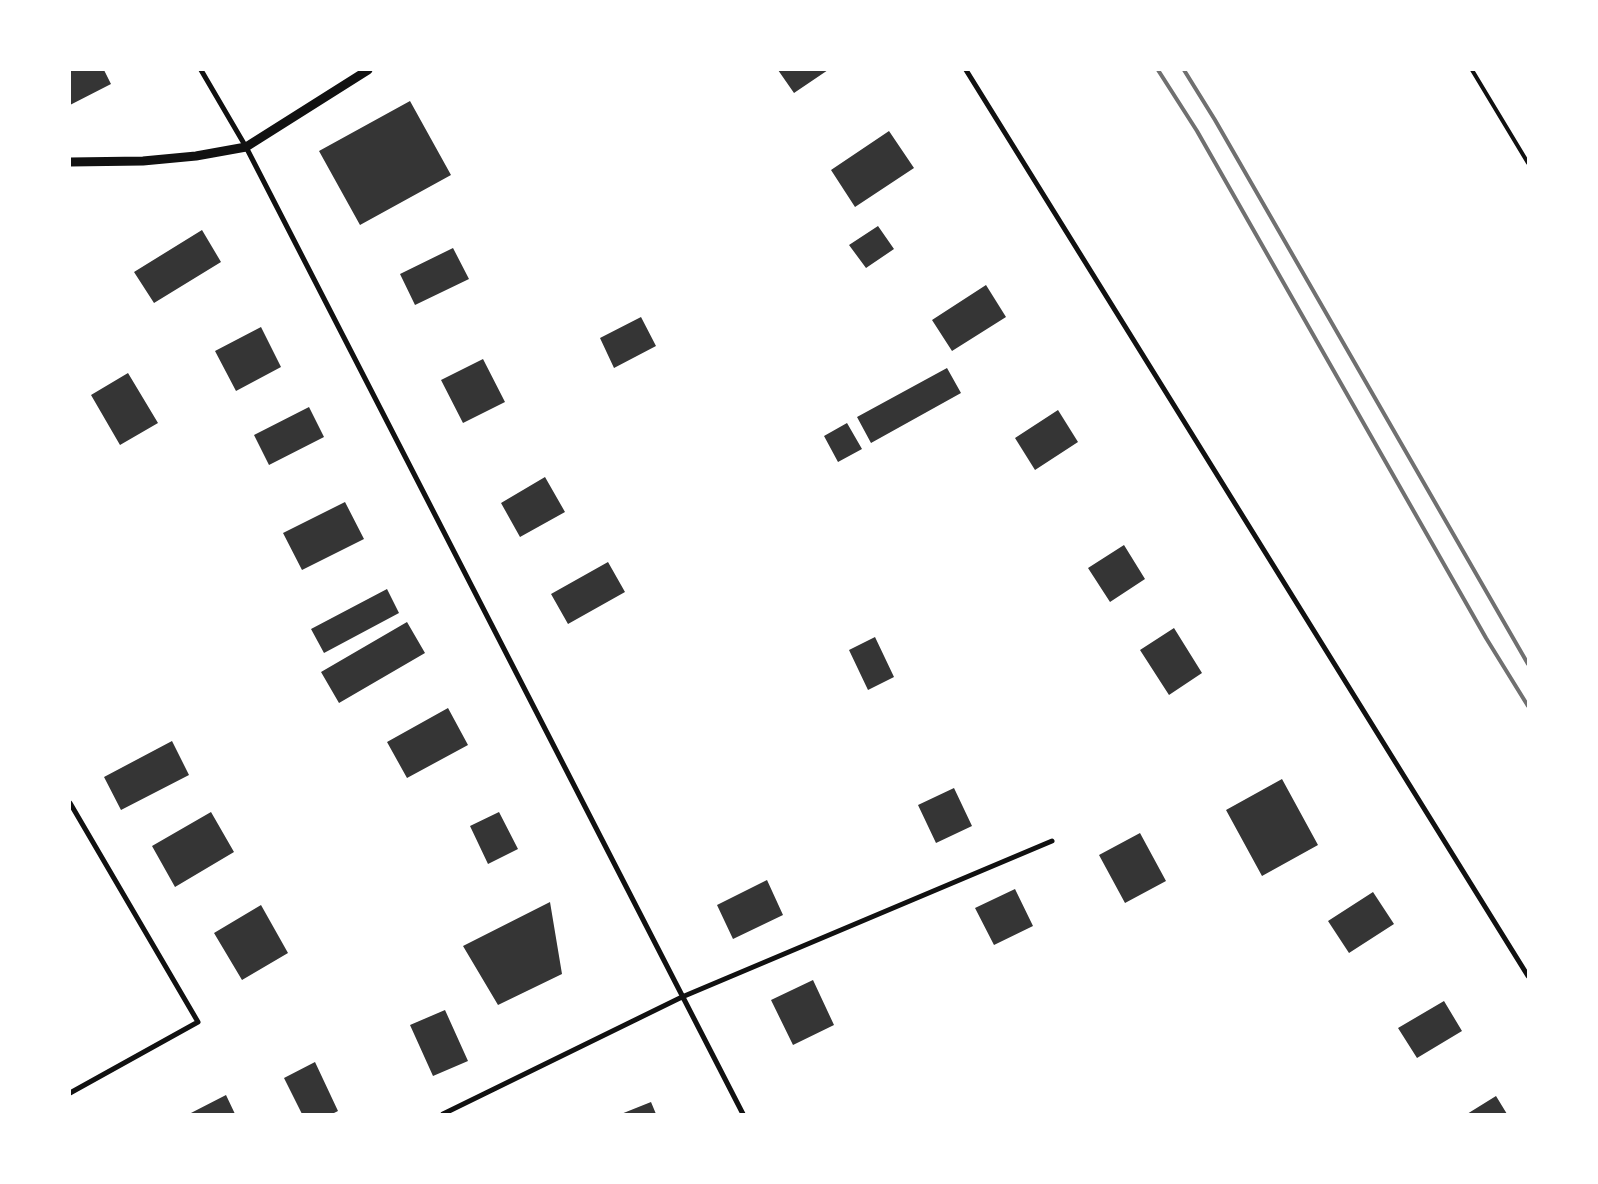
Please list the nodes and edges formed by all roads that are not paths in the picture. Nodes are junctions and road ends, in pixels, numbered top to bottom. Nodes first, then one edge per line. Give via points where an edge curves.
1 (201, 70) edge
2 (368, 70) edge
3 (966, 70) edge
4 (1472, 70) edge
5 (246, 147) junction
6 (70, 162) edge
7 (1528, 163) edge
8 (70, 803) edge
9 (1052, 840) dead end
10 (1528, 976) edge
11 (682, 997) junction
12 (70, 1093) edge
13 (443, 1114) edge
14 (743, 1114) edge

1 - 5 street
2 - 5 street
3 - 10 street
4 - 7 lane
5 - 6 street via 143,161
5 - 11 street
8 - 12 street via 198,1022
9 - 11 street
11 - 13 street
11 - 14 street

